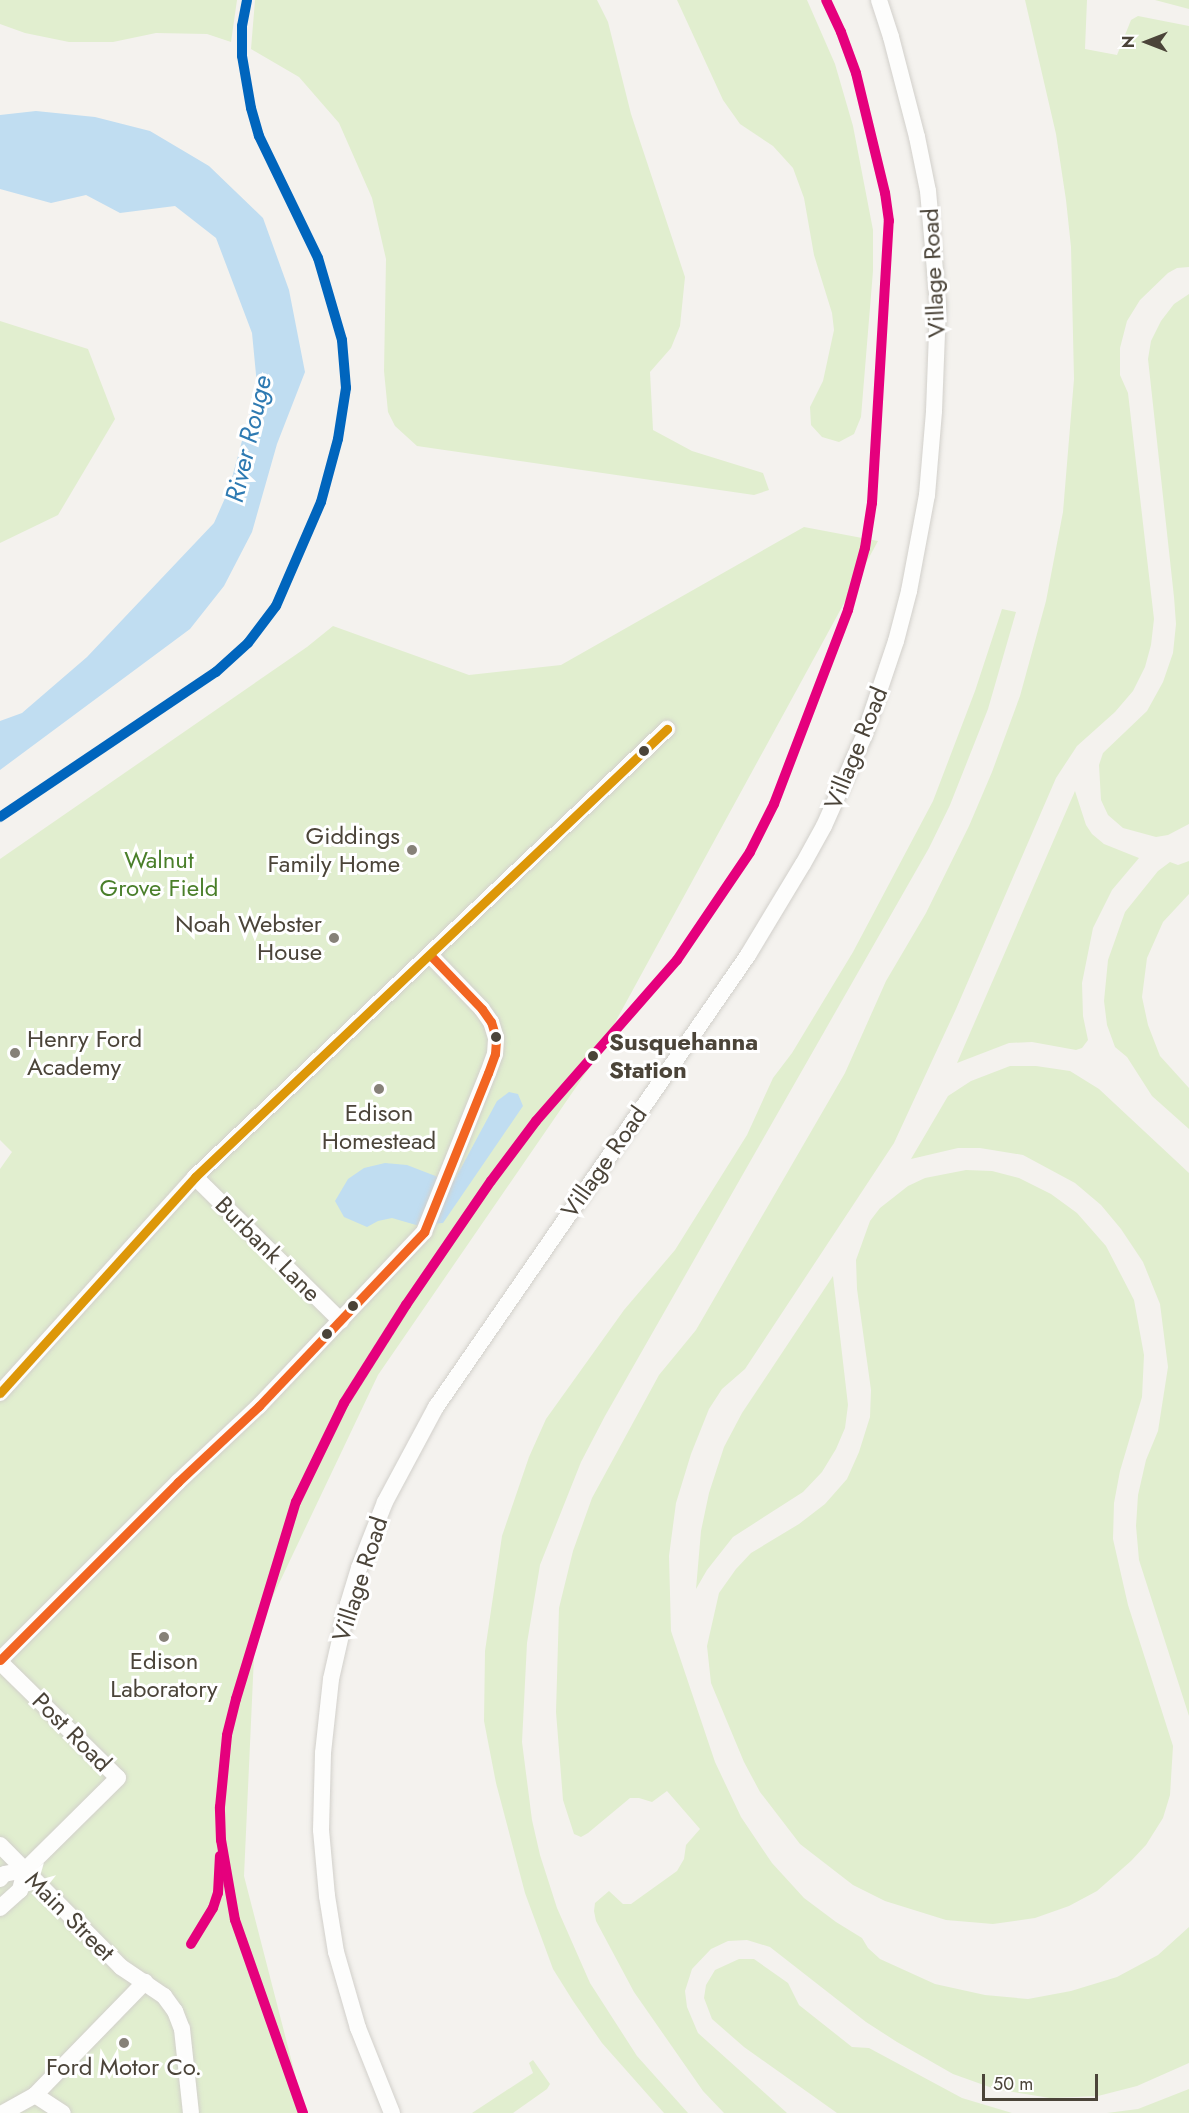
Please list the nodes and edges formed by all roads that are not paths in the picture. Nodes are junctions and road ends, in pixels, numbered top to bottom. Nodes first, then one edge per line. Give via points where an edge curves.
1 (879, 0) edge
2 (667, 729) dead end
3 (429, 955) junction
4 (195, 1177) junction
5 (341, 1321) junction
6 (0, 1393) edge
7 (2, 1656) edge
8 (0, 1845) edge
9 (25, 1870) junction
10 (0, 1879) edge
11 (0, 1908) edge
12 (145, 1982) junction
13 (35, 2095) junction
14 (3, 2113) edge
15 (63, 2113) edge
16 (191, 2113) edge
17 (392, 2113) edge

1 - 17 street, Village Road via 928,191 938,305 927,495 909,591 864,736 803,864 748,955 436,1407 385,1502 359,1568 338,1643 327,1714 322,1839 327,1896 346,1990
2 - 3 street
3 - 4 street
3 - 5 street via 491,1022 496,1038 493,1060 424,1232
4 - 5 street, Burbank Lane
4 - 6 street
5 - 7 street
7 - 9 street, Post Road via 117,1778
8 - 9 street, Main Street
9 - 10 street via 4,1874
9 - 11 street via 20,1890
9 - 12 street, Main Street via 121,1967
12 - 13 street
12 - 16 street, Main Street via 164,1996 182,2029
13 - 14 street
13 - 15 street

